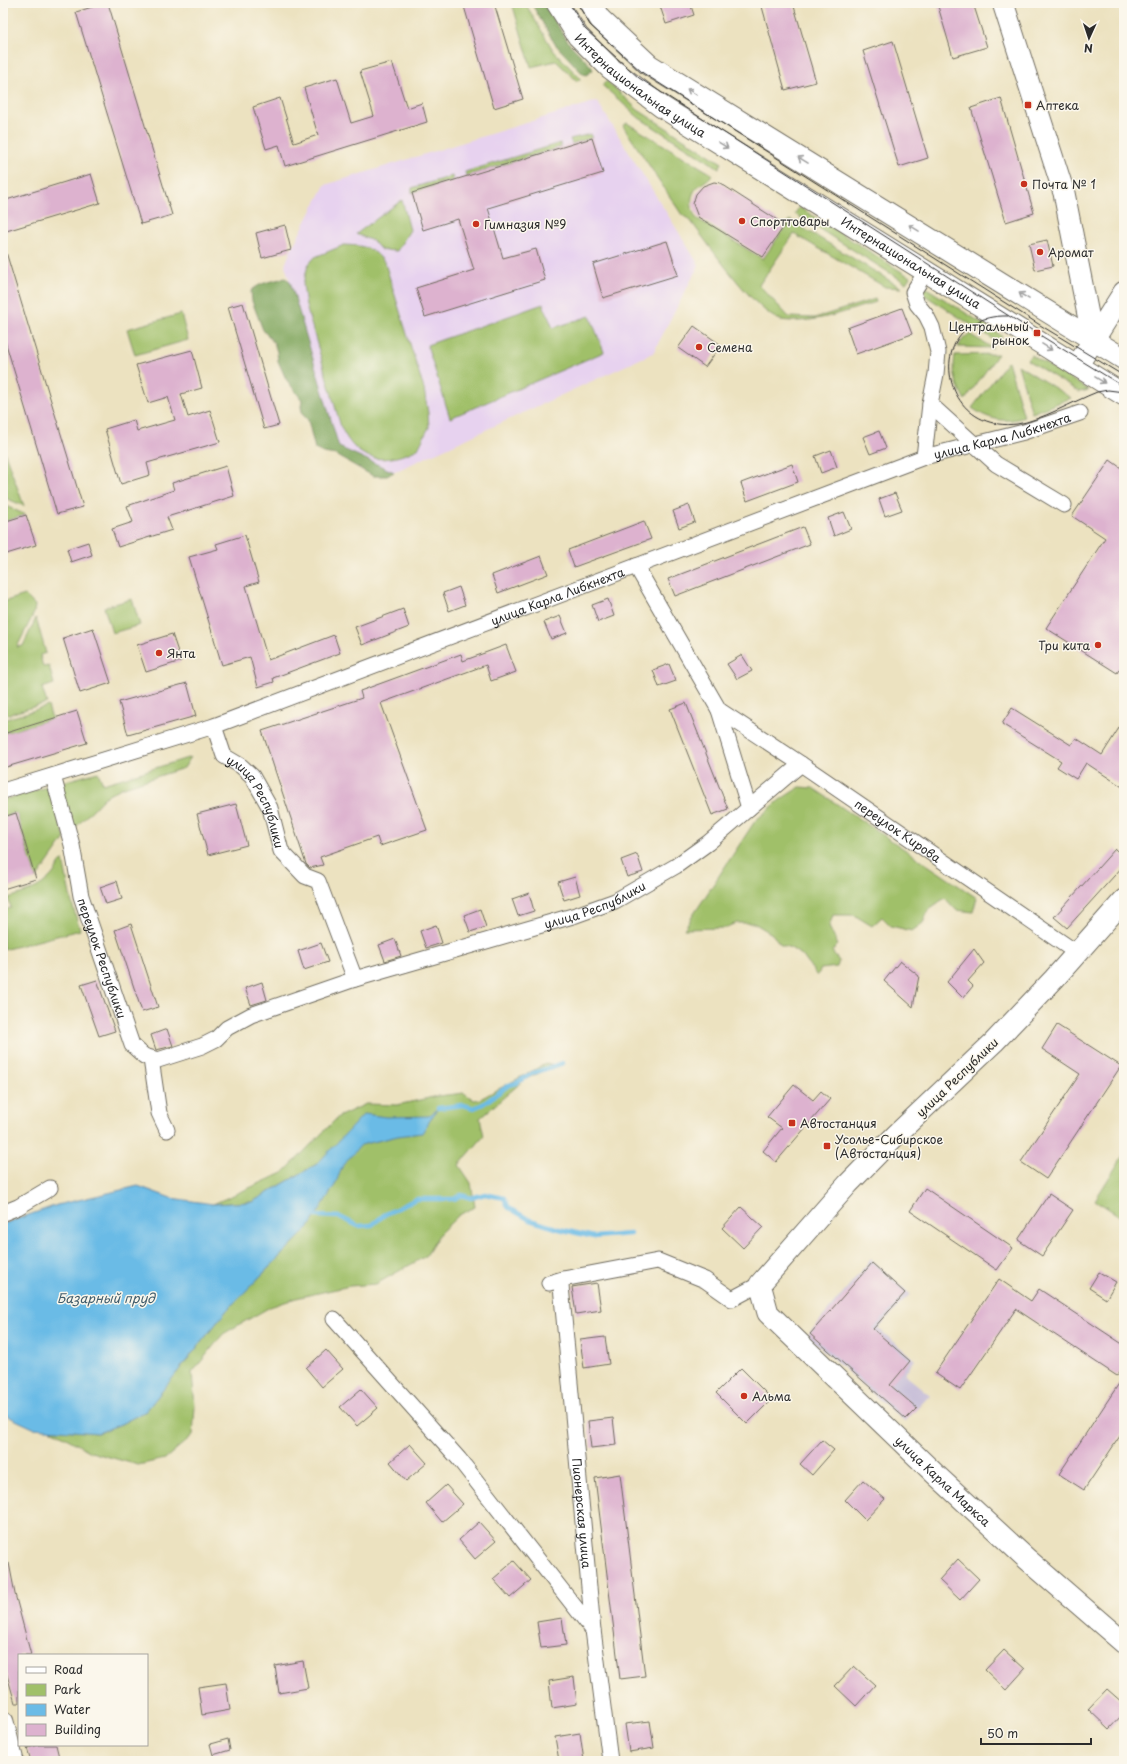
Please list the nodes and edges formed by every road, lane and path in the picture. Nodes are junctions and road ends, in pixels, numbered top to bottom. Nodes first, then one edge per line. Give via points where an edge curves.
1 (557, 3) edge
2 (590, 3) edge
3 (1003, 3) edge
4 (926, 272) junction
5 (1124, 292) edge
6 (1093, 340) junction
7 (1124, 359) edge
8 (1077, 366) junction
9 (1124, 395) edge
10 (930, 404) junction
11 (1080, 413) dead end
12 (975, 444) junction
13 (924, 457) junction
14 (1064, 505) dead end
15 (636, 566) junction
16 (719, 710) junction
17 (214, 726) junction
18 (801, 764) junction
19 (53, 776) junction
20 (3, 791) edge
21 (749, 808) junction
22 (1124, 900) edge
23 (1077, 953) junction
24 (355, 979) junction
25 (151, 1060) junction
26 (168, 1130) dead end
27 (50, 1188) dead end
28 (3, 1213) edge
29 (760, 1284) junction
30 (334, 1319) dead end
31 (593, 1630) junction
32 (1124, 1643) edge
33 (3, 1724) edge
34 (13, 1761) edge
35 (610, 1761) edge

1 -> 4 main road, Интернациональная улица via 578,36 610,68 662,107
6 -> 2 main road, Интернациональная улица via 649,65 600,19
3 - 6 main road via 1064,193
4 -> 8 main road, Интернациональная улица
4 - 10 street, улица Карла Либкнехта via 913,292 917,304 932,327 938,352
5 - 6 main road
6 - 7 main road, Интернациональная улица
6 - 8 main road
8 -> 9 main road, Интернациональная улица
10 - 12 street
10 - 13 street, улица Карла Либкнехта
11 - 12 street, улица Карла Либкнехта via 1024,432
12 - 13 street, улица Карла Либкнехта
12 - 14 street via 996,464
13 - 15 street, улица Карла Либкнехта
15 - 16 street, переулок Кирова
15 - 17 street, улица Карла Либкнехта
16 - 18 street, переулок Кирова
16 - 21 street, переулок Кирова
17 - 19 street, улица Карла Либкнехта
17 - 24 street, улица Республики via 224,756 252,776 270,808 281,850 305,876 318,881
18 - 21 street, улица Республики
18 - 23 street, переулок Кирова
19 - 20 street, улица Карла Либкнехта
19 - 25 street, переулок Республики via 72,845 81,896 132,1045
21 - 24 street, улица Республики via 676,866 615,900 576,915
22 - 23 main road, улица Республики
23 - 29 main road, улица Республики via 994,1042 848,1184
24 - 25 street, улица Республики via 251,1015 202,1046
25 - 26 street via 159,1113
27 - 28 street
29 - 31 street, Пионерская улица via 732,1299 705,1280 658,1261 556,1281 561,1286
29 - 32 main road, улица Карла Маркса via 768,1313 941,1480
30 - 31 street via 459,1459
31 - 35 street, Пионерская улица
33 - 34 main road

